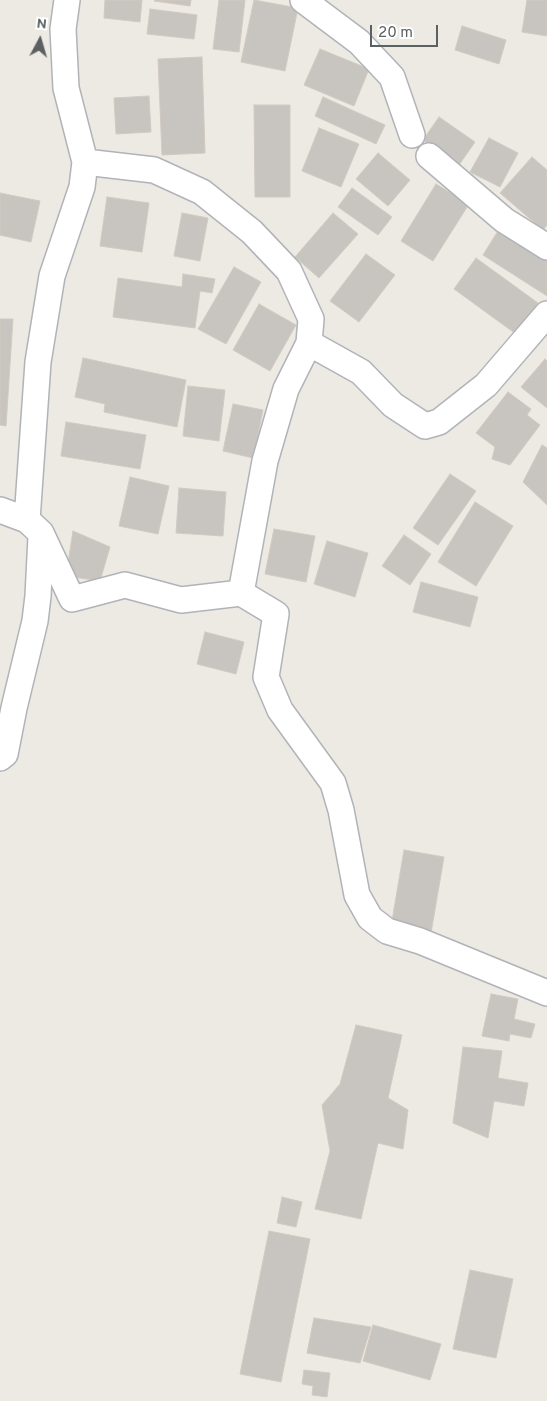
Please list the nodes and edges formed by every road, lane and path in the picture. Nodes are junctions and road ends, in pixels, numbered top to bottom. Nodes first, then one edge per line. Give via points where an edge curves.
1 (67, 0) edge
2 (303, 0) edge
3 (412, 135) dead end
4 (429, 156) dead end
5 (85, 162) junction
6 (547, 247) edge
7 (547, 314) edge
8 (309, 343) junction
9 (0, 510) edge
10 (34, 527) junction
11 (241, 593) junction
12 (0, 758) edge
13 (547, 992) edge

1 - 5 street via 63,29 66,88
2 - 3 street via 359,42 392,77
4 - 6 street via 504,220
5 - 8 street via 154,170 202,192 252,232 289,271 311,319
5 - 10 street via 82,187 52,276 38,362
7 - 8 street via 486,385 438,422 426,426 393,405 361,372
8 - 11 street via 286,389 265,461
9 - 10 street
10 - 11 street via 72,599 126,585 181,600
10 - 12 street via 38,596 35,622 5,754
11 - 13 street via 276,614 266,677 280,710 333,783 356,895 370,918 387,931

